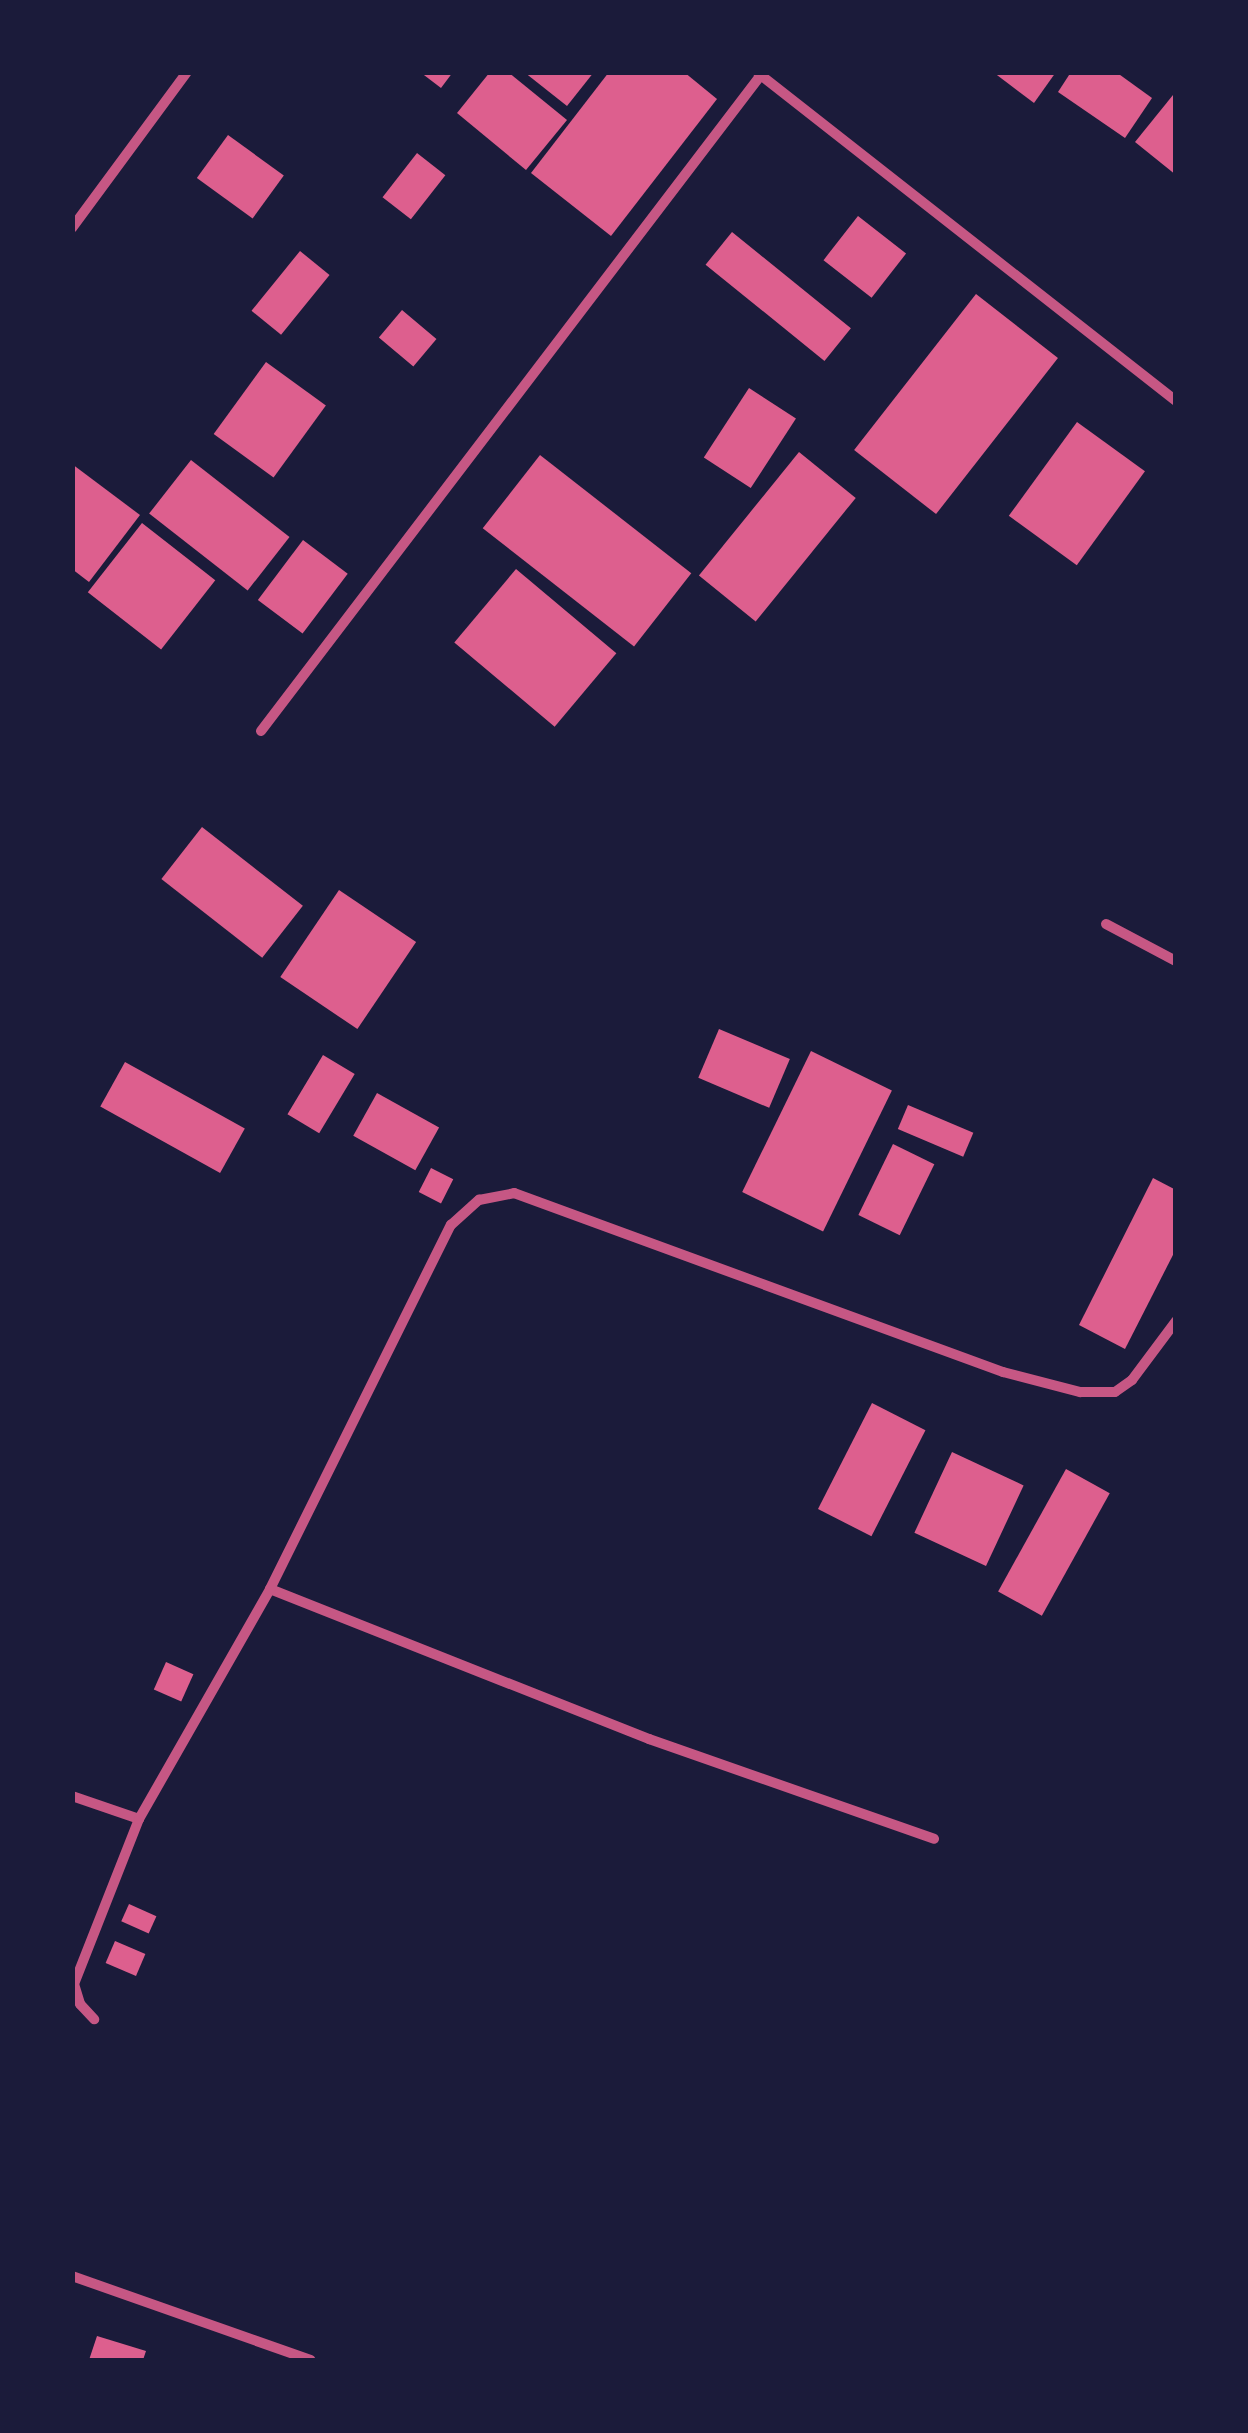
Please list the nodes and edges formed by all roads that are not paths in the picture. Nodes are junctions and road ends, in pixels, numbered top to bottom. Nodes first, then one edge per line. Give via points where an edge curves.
1 (187, 72) edge
2 (759, 74) edge
3 (72, 228) edge
4 (1176, 401) edge
5 (261, 731) dead end
6 (1106, 924) dead end
7 (1176, 961) edge
8 (1176, 1321) edge
9 (270, 1590) junction
10 (72, 1796) edge
11 (139, 1820) junction
12 (934, 1839) dead end
13 (94, 2019) dead end
14 (72, 2276) edge
15 (311, 2360) edge

1 - 3 street
2 - 4 street
2 - 5 street
6 - 7 street
8 - 9 street via 1132,1380 1115,1392 1080,1392 1003,1372 514,1193 479,1200 451,1226
9 - 11 street
9 - 12 street via 649,1738
10 - 11 street
11 - 13 street via 74,1984
14 - 15 street

